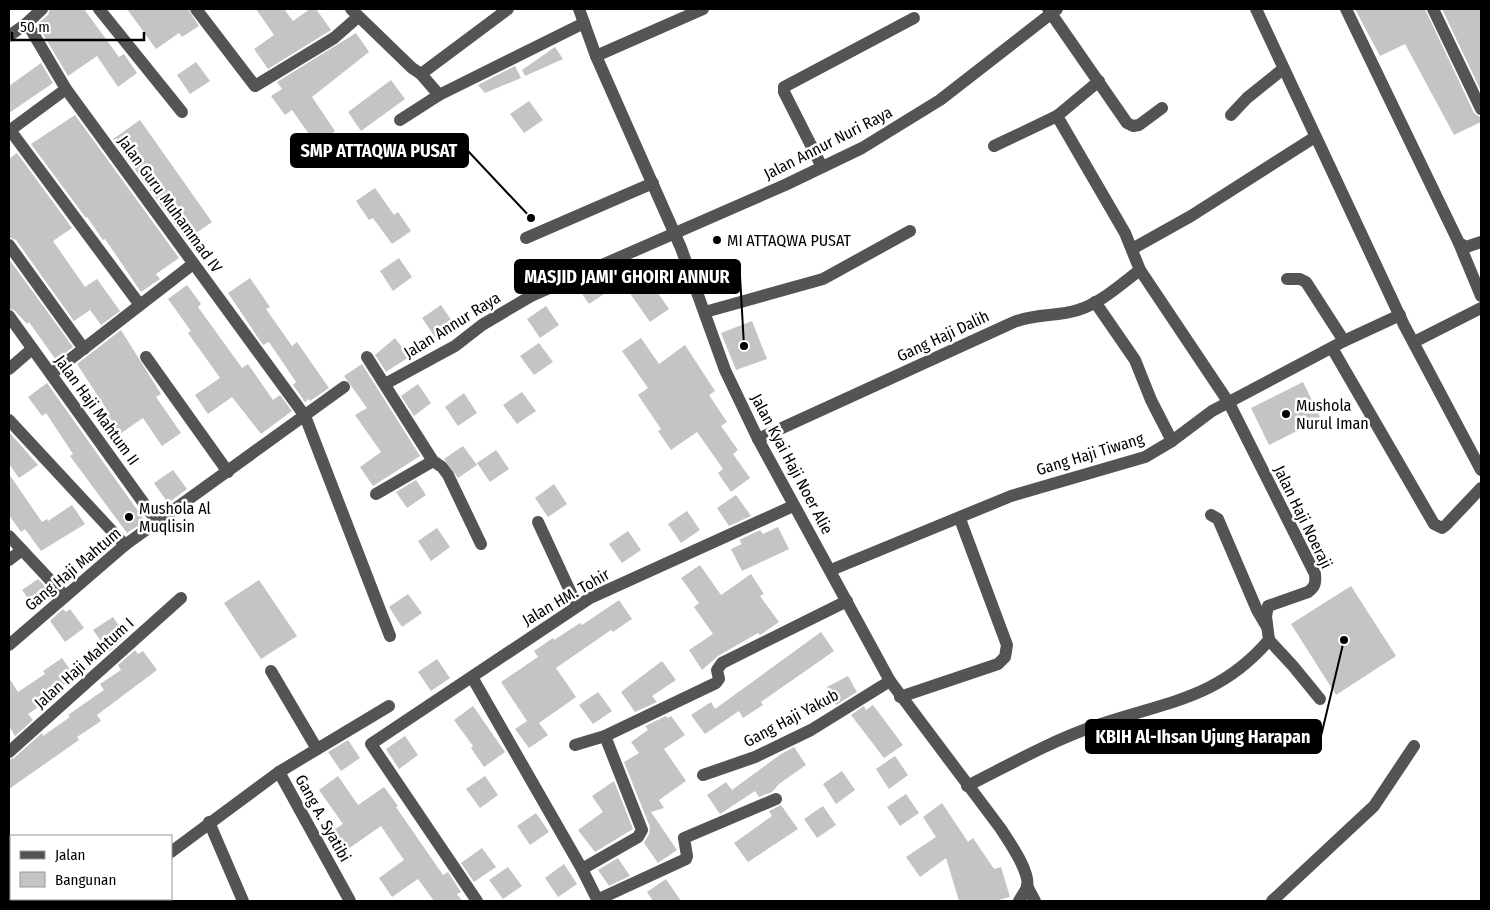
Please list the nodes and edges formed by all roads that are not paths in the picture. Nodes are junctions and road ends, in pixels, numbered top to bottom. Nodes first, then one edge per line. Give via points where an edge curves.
1 (42, 9) edge
2 (99, 9) edge
3 (196, 9) edge
4 (508, 9) edge
5 (579, 9) edge
6 (703, 9) edge
7 (1256, 9) edge
8 (1346, 9) edge
9 (1434, 9) edge
10 (1052, 10) edge
11 (355, 13) edge
12 (914, 18) dead end
13 (27, 23) junction
14 (584, 23) junction
15 (9, 36) edge
16 (596, 56) junction
17 (1283, 68) junction
18 (421, 74) junction
19 (1099, 82) junction
20 (66, 89) junction
21 (438, 95) junction
22 (1162, 108) dead end
23 (1481, 109) edge
24 (182, 112) dead end
25 (1231, 115) dead end
26 (1057, 116) junction
27 (400, 120) dead end
28 (9, 130) edge
29 (1315, 137) junction
30 (994, 146) dead end
31 (822, 167) junction
32 (653, 183) junction
33 (910, 230) dead end
34 (674, 232) junction
35 (526, 238) dead end
36 (1481, 242) edge
37 (1459, 243) junction
38 (9, 245) edge
39 (1132, 249) junction
40 (193, 264) junction
41 (1140, 270) junction
42 (1287, 280) dead end
43 (1481, 296) edge
44 (1095, 302) junction
45 (140, 305) junction
46 (1481, 308) edge
47 (705, 312) junction
48 (1400, 315) junction
49 (9, 316) edge
50 (1344, 341) junction
51 (1414, 342) junction
52 (1332, 348) junction
53 (32, 349) junction
54 (84, 349) junction
55 (146, 357) dead end
56 (367, 357) dead end
57 (9, 369) edge
58 (51, 374) junction
59 (385, 384) junction
60 (344, 387) dead end
61 (1229, 403) junction
62 (305, 416) junction
63 (9, 420) edge
64 (758, 439) junction
65 (1172, 441) junction
66 (433, 461) junction
67 (1481, 470) edge
68 (228, 472) junction
69 (1481, 488) edge
70 (376, 494) dead end
71 (793, 506) junction
72 (1211, 515) dead end
73 (960, 519) junction
74 (538, 522) dead end
75 (158, 523) junction
76 (9, 536) edge
77 (481, 544) dead end
78 (125, 545) junction
79 (22, 550) junction
80 (9, 560) edge
81 (831, 570) junction
82 (65, 596) junction
83 (181, 598) dead end
84 (847, 601) junction
85 (578, 606) junction
86 (390, 636) dead end
87 (1269, 636) junction
88 (9, 645) edge
89 (271, 672) dead end
90 (472, 677) junction
91 (890, 681) junction
92 (900, 697) junction
93 (1320, 699) dead end
94 (389, 706) dead end
95 (605, 736) junction
96 (575, 745) dead end
97 (11, 746) edge
98 (1414, 746) dead end
99 (317, 749) junction
100 (279, 772) junction
101 (703, 775) dead end
102 (967, 786) junction
103 (776, 799) dead end
104 (210, 822) junction
105 (172, 851) edge
106 (582, 869) junction
107 (1028, 886) junction
108 (243, 901) edge
109 (350, 901) edge
110 (477, 901) edge
111 (597, 901) edge
112 (1019, 901) edge
113 (1035, 901) edge
114 (1272, 901) edge

1 - 13 street
2 - 24 street
3 - 11 street via 255,86 334,38
4 - 18 street
5 - 14 street, Jalan Kyai Haji Noer Alie
6 - 16 street
7 - 17 street
8 - 37 street
9 - 23 street
10 - 19 street
10 - 31 street, Jalan Annur Nuri Raya via 940,100 862,148
11 - 18 street
12 - 31 street via 784,87
13 - 15 street
13 - 20 street, Jalan Guru Muhammad IV
14 - 16 street, Jalan Kyai Haji Noer Alie
14 - 21 street
16 - 32 street, Jalan Kyai Haji Noer Alie
17 - 25 street
17 - 29 street
18 - 21 street
19 - 22 street via 1127,123 1133,126
19 - 26 street
20 - 28 street
20 - 40 street, Jalan Guru Muhammad IV
21 - 27 street
26 - 30 street
26 - 39 street
28 - 45 street
29 - 39 street via 1191,216
29 - 48 street
31 - 34 street, Jalan Annur Nuri Raya
32 - 34 street, Jalan Kyai Haji Noer Alie
32 - 35 street
33 - 47 street via 823,279
34 - 47 street, Jalan Kyai Haji Noer Alie
34 - 59 street, Jalan Annur Raya via 531,296 482,325 456,346
36 - 37 street via 1466,247
37 - 43 street
38 - 54 street
39 - 41 street
40 - 45 street
40 - 62 street, Jalan Guru Muhammad IV
41 - 44 street, Gang Haji Dalih
41 - 61 street
42 - 50 street via 1306,282
44 - 64 street, Gang Haji Dalih via 1079,310 1031,315
44 - 65 street via 1136,360 1151,400
45 - 54 street
46 - 51 street
47 - 64 street, Jalan Kyai Haji Noer Alie via 725,370
48 - 50 street, Gang Haji Tiwang
48 - 51 street
49 - 53 street, Jalan Haji Mahtum II
50 - 52 street, Gang Haji Tiwang
51 - 67 street
52 - 61 street, Gang Haji Tiwang
52 - 69 street via 1434,524 1442,528 1446,525
53 - 57 street
53 - 58 street, Jalan Haji Mahtum II
54 - 58 street
55 - 68 street
56 - 59 street
58 - 75 street, Jalan Haji Mahtum II
59 - 66 street
60 - 62 street, Gang Haji Mahtum
61 - 65 street, Gang Haji Tiwang via 1212,411
61 - 87 street, Jalan Haji Noeraji via 1315,574 1314,588 1268,606
62 - 68 street, Gang Haji Mahtum
62 - 86 street, Jalan Guru Muhammad IV
63 - 78 street
64 - 71 street, Jalan Kyai Haji Noer Alie
65 - 73 street, Gang Haji Tiwang via 1145,457 1028,490
66 - 70 street
66 - 77 street via 448,475
68 - 75 street, Gang Haji Mahtum
71 - 81 street, Jalan Kyai Haji Noer Alie
71 - 85 street, Jalan HM. Tohir
72 - 87 street via 1218,519
73 - 81 street, Gang Haji Tiwang
73 - 92 street via 1007,652 998,664
74 - 85 street
75 - 78 street, Gang Haji Mahtum
76 - 79 street
78 - 82 street, Gang Haji Mahtum
79 - 80 street
79 - 82 street
81 - 84 street, Jalan Kyai Haji Noer Alie
82 - 88 street, Gang Haji Mahtum
83 - 97 street, Jalan Haji Mahtum I
84 - 91 street, Jalan Kyai Haji Noer Alie
84 - 95 street via 722,663 717,670 719,679 716,683
85 - 90 street, Jalan HM. Tohir
87 - 93 street
87 - 102 street via 1241,670 1215,686 1183,700 1094,726
89 - 99 street
90 - 106 street
90 - 110 street, Jalan HM. Tohir via 371,744
91 - 92 street, Jalan Kyai Haji Noer Alie
91 - 101 street, Gang Haji Yakub via 811,730 755,757
92 - 102 street, Jalan Kyai Haji Noer Alie
94 - 99 street
95 - 96 street
95 - 106 street via 642,830 638,837
98 - 114 street via 1374,806
99 - 100 street
100 - 104 street, Gang A. Syatibi
100 - 109 street, Gang A. Syatibi
102 - 107 street, Jalan Kyai Haji Noer Alie via 1016,853 1026,873
103 - 111 street via 684,838 686,859
104 - 105 street, Gang A. Syatibi
104 - 108 street
106 - 111 street
107 - 112 street
107 - 113 street, Jalan Kyai Haji Noer Alie

